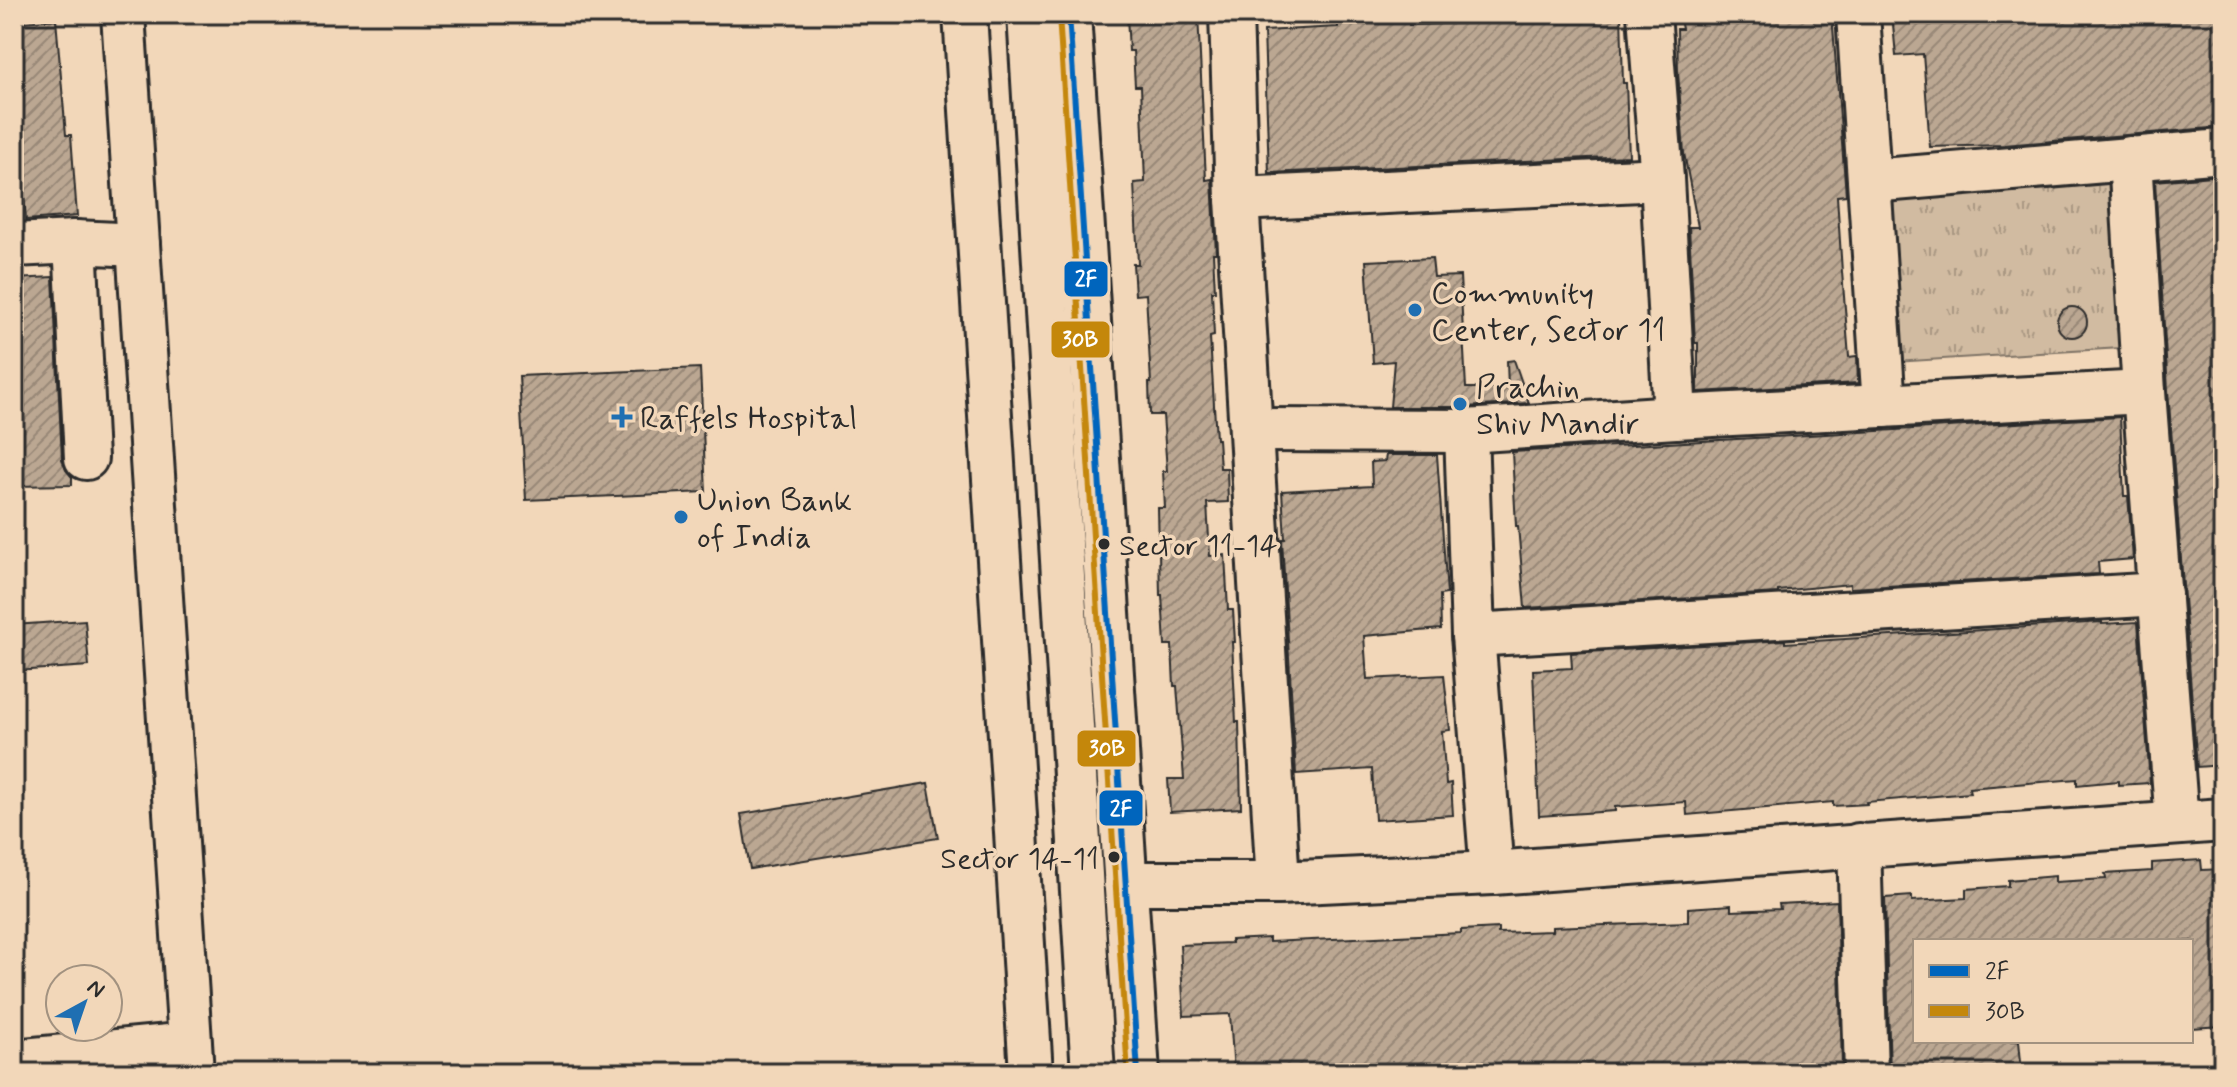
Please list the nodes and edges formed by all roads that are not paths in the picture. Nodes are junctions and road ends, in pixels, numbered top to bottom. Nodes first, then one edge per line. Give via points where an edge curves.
1 (123, 14) edge
2 (965, 14) edge
3 (1029, 14) edge
4 (1069, 14) edge
5 (1231, 14) edge
6 (1649, 14) edge
7 (1858, 14) edge
8 (2223, 151) edge
9 (2130, 158) junction
10 (1662, 179) junction
11 (1871, 181) junction
12 (1237, 199) junction
13 (75, 242) junction
14 (14, 245) edge
15 (138, 245) junction
16 (2144, 392) junction
17 (1884, 406) junction
18 (1675, 417) junction
19 (1251, 430) junction
20 (1466, 431) junction
21 (86, 458) dead end
22 (2160, 594) junction
23 (1473, 635) junction
24 (2223, 820) edge
25 (2177, 823) junction
26 (1859, 845) junction
27 (1492, 873) junction
28 (1125, 883) junction
29 (1278, 883) junction
30 (191, 1058) edge
31 (14, 1061) edge
32 (1031, 1073) edge
33 (1093, 1073) edge
34 (1138, 1073) edge
35 (1866, 1073) edge

1 - 15 street
2 - 32 street
3 - 33 street
4 - 28 street
5 - 12 street
6 - 10 street
7 - 11 street
8 - 9 street
9 - 11 street
9 - 16 street
10 - 12 street
10 - 18 street
11 - 17 street
12 - 19 street
13 - 14 street
13 - 15 street
13 - 21 street
15 - 30 street
16 - 17 street
16 - 22 street
17 - 18 street
18 - 20 street
19 - 20 street
19 - 29 street
20 - 23 street
22 - 23 street
22 - 25 street
23 - 27 street
24 - 25 street
25 - 26 street
26 - 27 street
26 - 35 street
27 - 29 street
28 - 29 street
28 - 34 street
30 - 31 street

